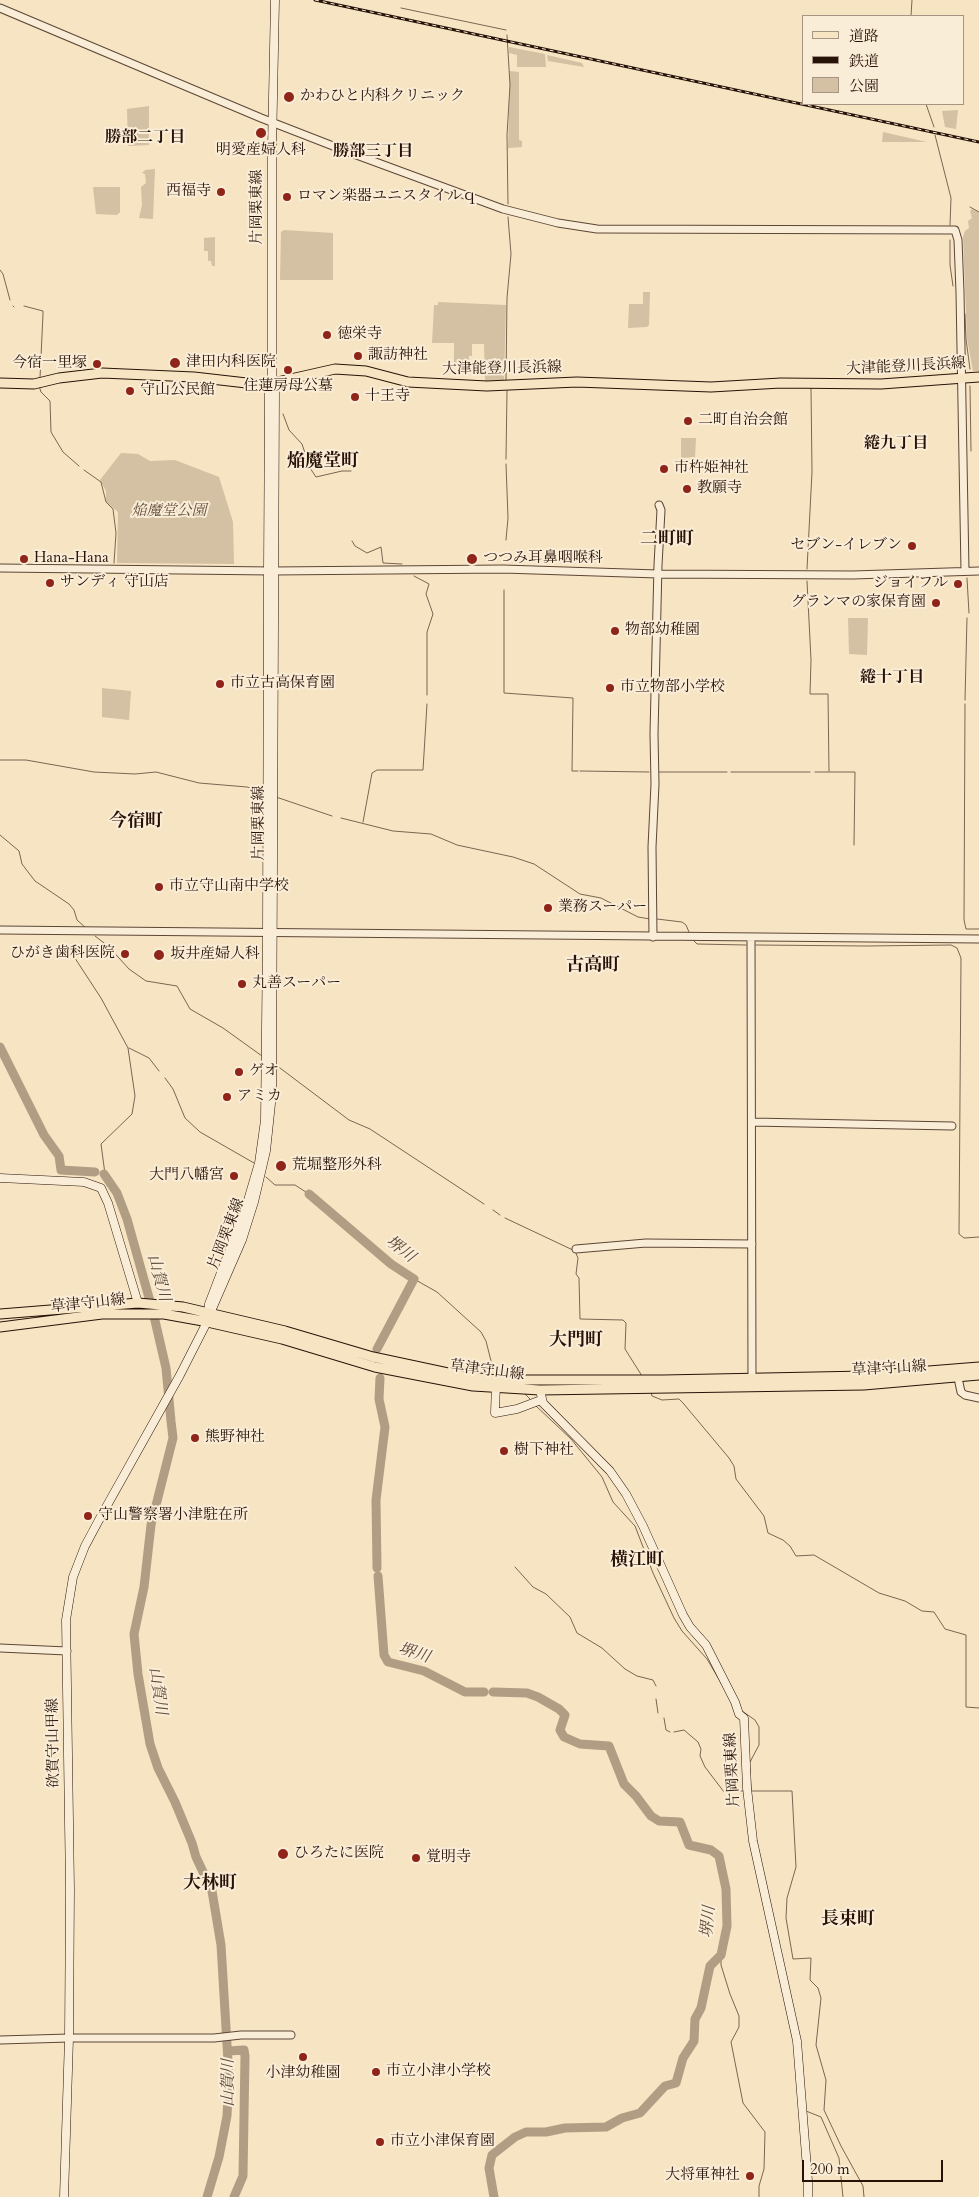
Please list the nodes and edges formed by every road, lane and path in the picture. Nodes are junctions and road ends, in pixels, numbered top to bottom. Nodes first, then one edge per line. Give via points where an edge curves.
1 (275, 0) edge
2 (0, 8) edge
3 (274, 122) junction
4 (979, 377) edge
5 (962, 379) junction
6 (0, 383) edge
7 (272, 384) junction
8 (659, 504) dead end
9 (0, 568) edge
10 (270, 571) junction
11 (965, 571) junction
12 (979, 571) edge
13 (658, 574) junction
14 (0, 930) edge
15 (270, 934) junction
16 (653, 937) junction
17 (751, 938) junction
18 (979, 939) edge
19 (752, 1122) junction
20 (952, 1126) dead end
21 (0, 1178) edge
22 (752, 1244) junction
23 (576, 1248) dead end
24 (138, 1303) junction
25 (209, 1312) junction
26 (0, 1314) edge
27 (207, 1322) junction
28 (0, 1327) edge
29 (979, 1367) edge
30 (957, 1374) junction
31 (979, 1375) edge
32 (752, 1382) junction
33 (496, 1384) junction
34 (540, 1390) junction
35 (979, 1398) edge
36 (541, 1400) junction
37 (0, 1648) edge
38 (67, 1650) junction
39 (291, 2035) dead end
40 (69, 2038) junction
41 (0, 2040) edge
42 (64, 2197) edge
43 (808, 2197) edge

1 - 3 main road, 片岡栗東線
2 - 3 street
3 - 5 street via 351,154 503,208 581,228 955,230
3 - 7 main road, 片岡栗東線
4 - 5 main road, 大津能登川長浜線
5 - 7 main road, 大津能登川長浜線 via 711,388 578,382 487,386 408,382 366,371 335,369
5 - 11 street
6 - 7 main road, 大津能登川長浜線 via 34,384 69,376 109,373
7 - 10 main road, 片岡栗東線 via 275,390
8 - 13 street
9 - 10 street
10 - 13 street via 503,569
10 - 15 main road, 片岡栗東線
11 - 12 street
11 - 13 street via 852,576
13 - 16 street
14 - 15 street
15 - 16 street
15 - 25 main road, 片岡栗東線 via 272,1094 266,1151 242,1240
16 - 17 street
17 - 18 street
17 - 19 street
19 - 20 street
19 - 22 street
21 - 24 main road via 84,1182 101,1188
22 - 23 street
22 - 32 street
24 - 25 main road, 草津守山線
24 - 26 main road, 草津守山線
25 - 27 main road, 片岡栗東線
25 - 33 main road, 草津守山線 via 373,1357
27 - 28 main road, 草津守山線 via 164,1314 127,1313
27 - 33 main road, 草津守山線 via 282,1339 375,1367 473,1386
27 - 38 main road, 欲賀守山甲線 via 85,1546 72,1584 66,1620
29 - 30 main road, 草津守山線
30 - 31 main road, 草津守山線
30 - 32 main road, 草津守山線
30 - 35 street via 961,1392
32 - 33 main road, 草津守山線
32 - 34 main road, 草津守山線
33 - 34 main road, 草津守山線
33 - 36 main road via 495,1413
34 - 36 main road
36 - 43 main road, 片岡栗東線 via 610,1471 626,1494 683,1615 706,1645 738,1714 744,1718 747,1788 754,1841 797,2040
37 - 38 street
38 - 40 main road, 欲賀守山甲線
39 - 40 street
40 - 41 street
40 - 42 main road, 欲賀守山甲線

